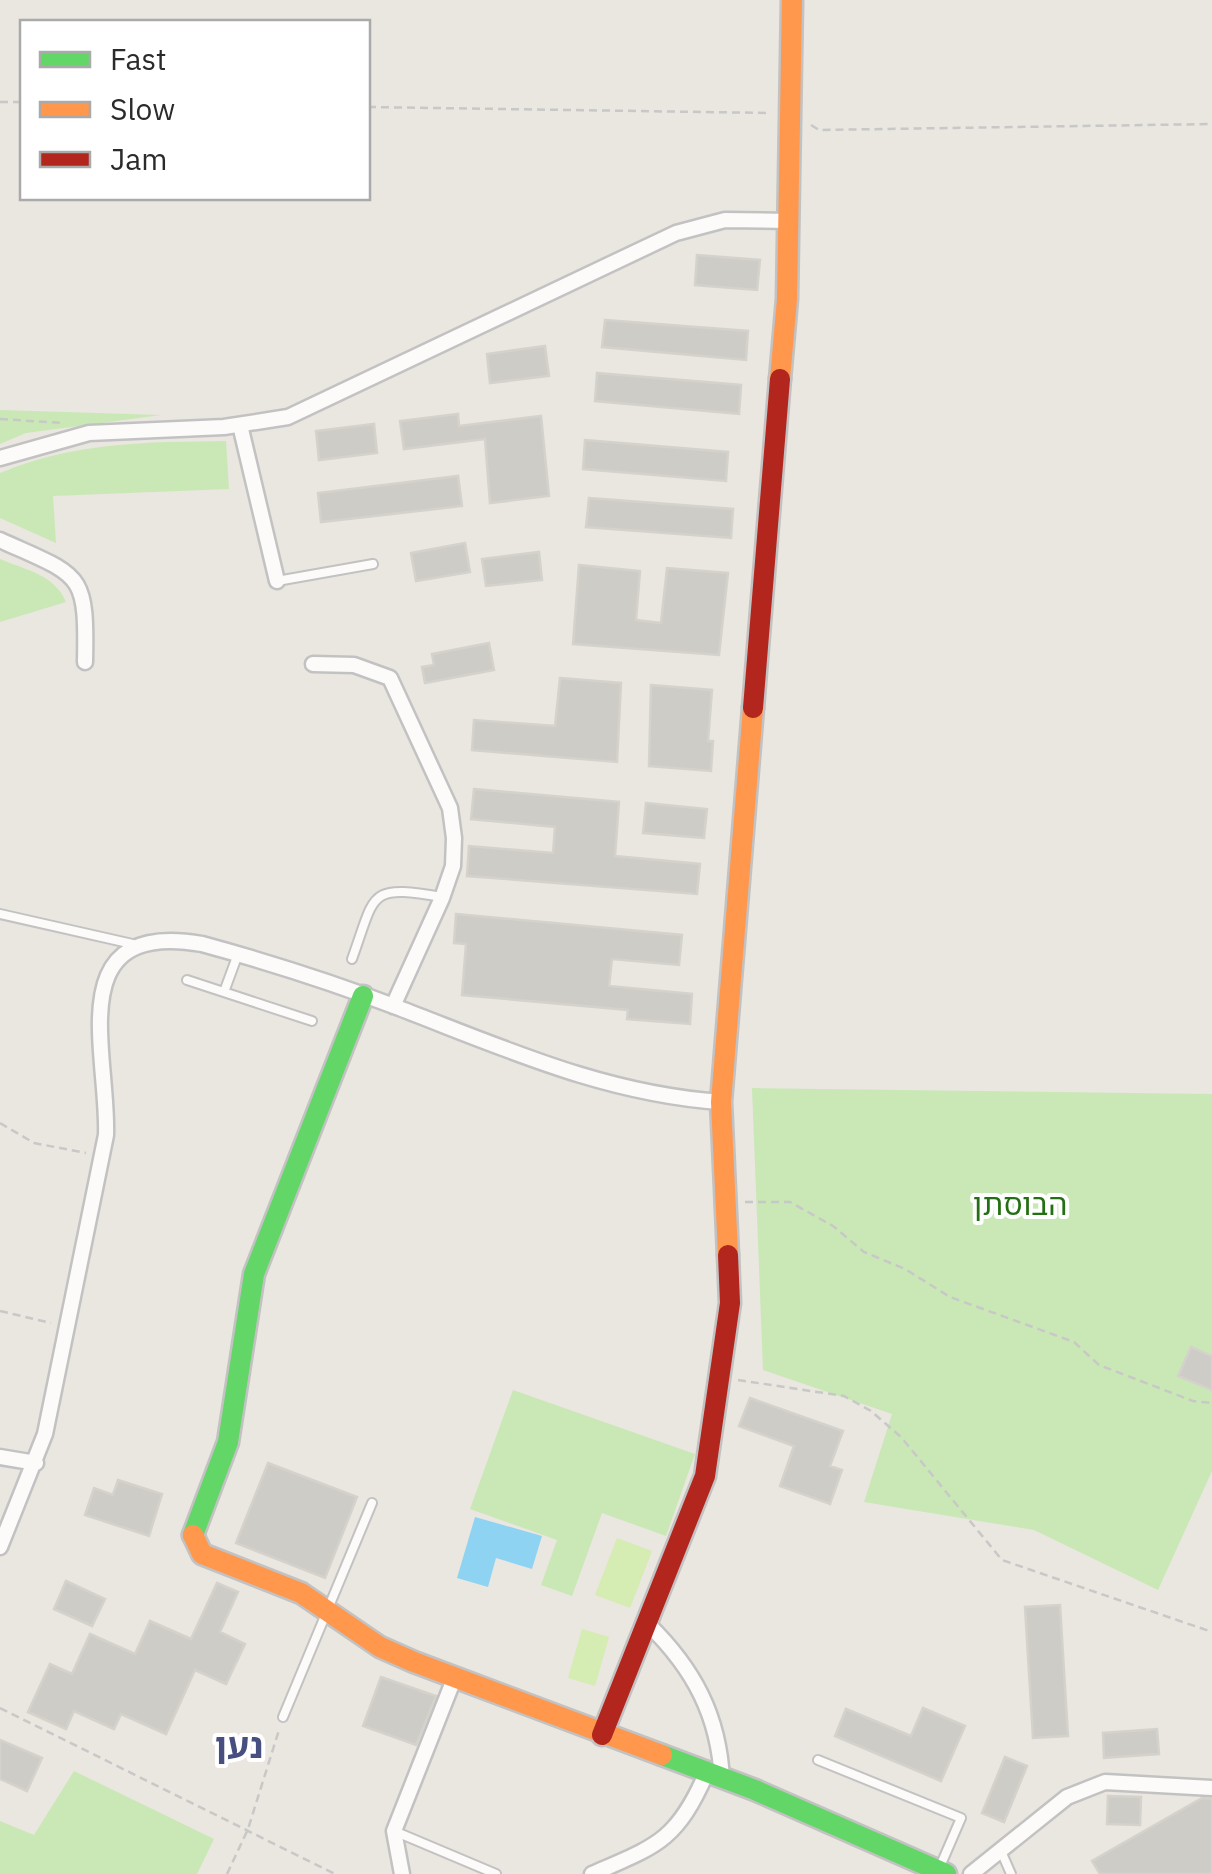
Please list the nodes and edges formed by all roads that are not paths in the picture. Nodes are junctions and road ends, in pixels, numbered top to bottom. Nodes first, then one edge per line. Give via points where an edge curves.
1 (792, 0) edge
2 (789, 221) junction
3 (240, 425) junction
4 (0, 458) edge
5 (0, 540) edge
6 (373, 564) dead end
7 (277, 582) joint
8 (85, 662) dead end
9 (312, 664) dead end
10 (442, 898) junction
11 (0, 914) edge
12 (145, 947) junction
13 (238, 954) junction
14 (352, 960) dead end
15 (188, 980) dead end
16 (224, 992) junction
17 (364, 996) junction
18 (393, 1006) junction
19 (312, 1020) dead end
20 (721, 1102) junction
21 (0, 1457) edge
22 (36, 1463) junction
23 (372, 1503) dead end
24 (0, 1548) edge
25 (326, 1609) junction
26 (648, 1624) junction
27 (454, 1679) junction
28 (283, 1717) road end
29 (602, 1735) junction
30 (818, 1760) dead end
31 (714, 1777) junction
32 (1212, 1788) edge
33 (394, 1831) junction
34 (1001, 1850) junction
35 (942, 1872) edge
36 (492, 1873) edge
37 (402, 1874) edge
38 (592, 1874) edge
39 (971, 1874) edge
40 (1011, 1874) edge

1 - 2 street
2 - 3 street via 725,220 676,233 288,417
2 - 20 street
3 - 4 street via 89,433
3 - 7 street
5 - 8 street via 69,571 81,588
6 - 7 lane
9 - 10 street via 372,668 398,690 450,808 452,866
10 - 14 lane via 396,889 381,893
10 - 18 street
11 - 12 lane
12 - 13 street via 180,940
12 - 22 street via 113,963 101,988 98,1029 107,1100 102,1157
13 - 16 lane
13 - 17 street
15 - 16 lane
16 - 19 lane
17 - 18 street
17 - 25 street via 254,1274 228,1442 192,1540 202,1554
18 - 20 street via 582,1078 660,1098
20 - 26 street via 730,1302 720,1377 705,1476
21 - 22 street
22 - 24 street
23 - 25 lane
25 - 27 street via 380,1647
25 - 28 lane
26 - 29 street
26 - 31 street via 700,1687 713,1720
27 - 29 street
27 - 33 street
29 - 31 street
30 - 35 lane via 961,1818
31 - 35 street
31 - 38 street via 679,1826 650,1849
32 - 34 street via 1104,1782 1067,1797
33 - 36 lane
33 - 37 street
34 - 39 street
34 - 40 lane

